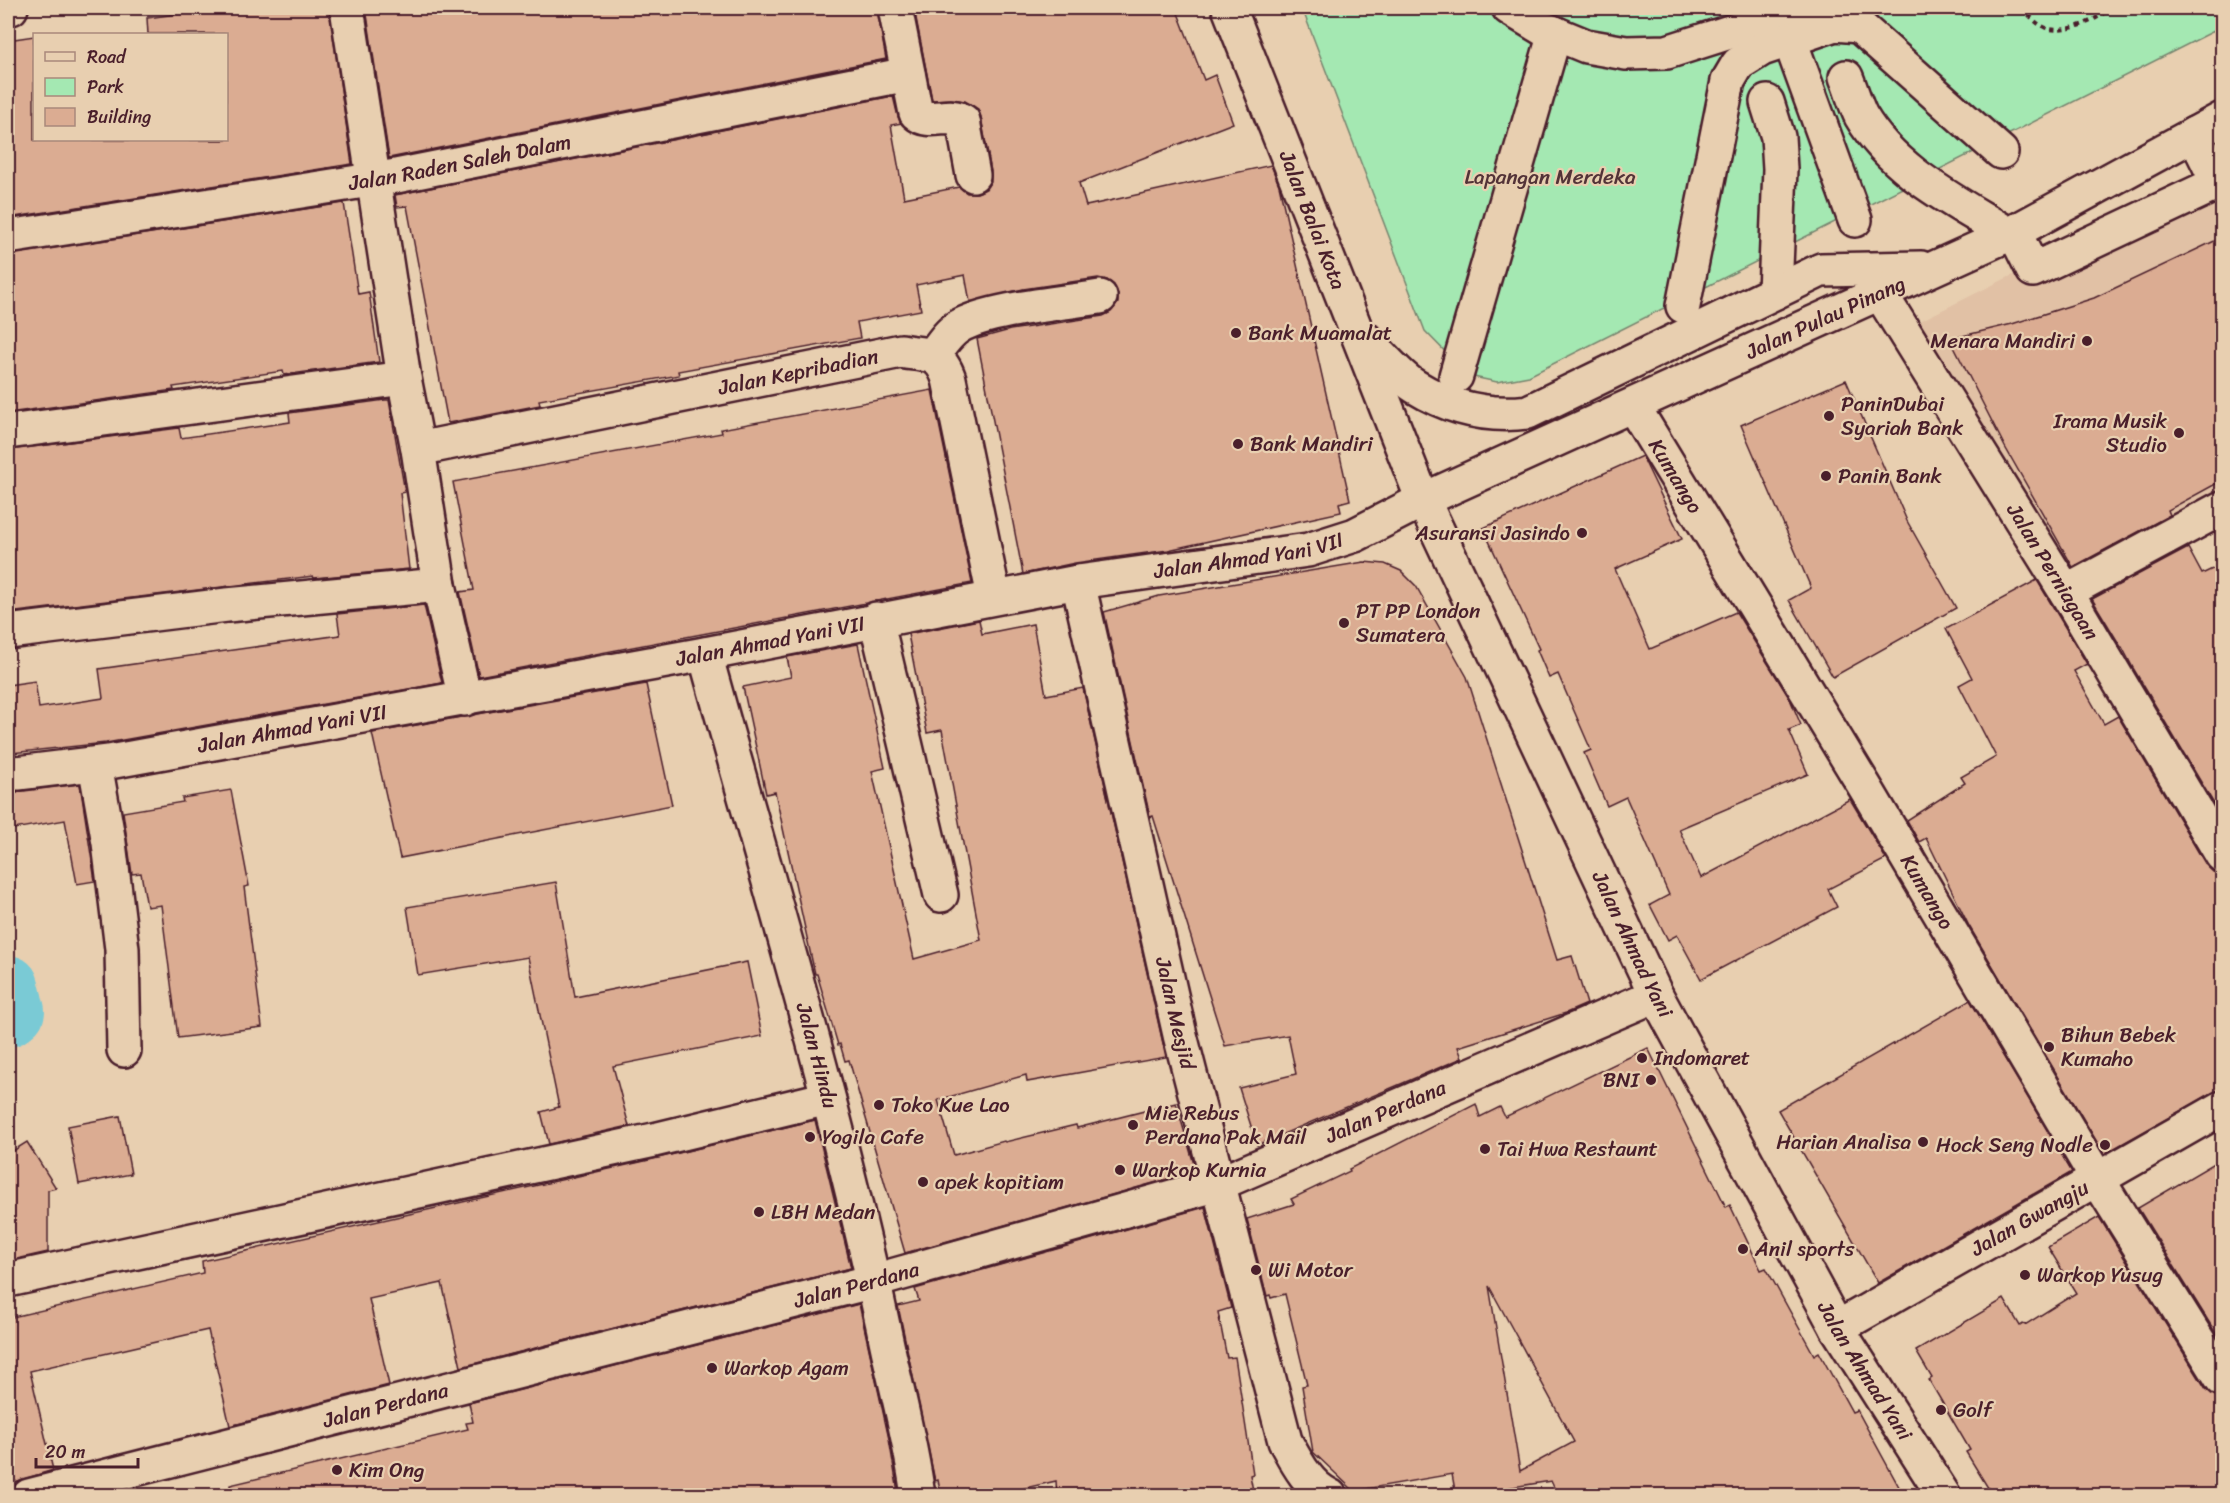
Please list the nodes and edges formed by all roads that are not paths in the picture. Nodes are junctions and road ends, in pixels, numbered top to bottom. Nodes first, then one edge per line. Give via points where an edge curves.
1 (346, 8) edge
2 (895, 8) edge
3 (1229, 8) edge
4 (1509, 8) edge
5 (1805, 8) edge
6 (1555, 33) junction
7 (1789, 38) junction
8 (908, 74) junction
9 (1846, 77) dead end
10 (1767, 102) dead end
11 (2208, 126) edge
12 (2001, 152) dead end
13 (974, 175) dead end
14 (374, 180) junction
15 (1856, 220) dead end
16 (2011, 233) junction
17 (8, 237) edge
18 (1935, 268) junction
19 (1775, 292) junction
20 (1880, 293) junction
21 (1100, 297) dead end
22 (1683, 306) dead end
23 (1356, 330) junction
24 (933, 355) junction
25 (1456, 376) dead end
26 (404, 378) junction
27 (1633, 405) junction
28 (8, 432) edge
29 (418, 449) junction
30 (1423, 500) junction
31 (2223, 508) edge
32 (1078, 582) junction
33 (439, 585) junction
34 (2066, 592) junction
35 (994, 597) junction
36 (876, 619) junction
37 (8, 632) edge
38 (705, 654) junction
39 (465, 699) junction
40 (102, 763) junction
41 (8, 772) edge
42 (2223, 855) edge
43 (941, 895) dead end
44 (1656, 995) junction
45 (124, 1050) dead end
46 (828, 1098) junction
47 (2223, 1108) edge
48 (2098, 1180) junction
49 (1218, 1184) junction
50 (8, 1280) edge
51 (874, 1281) junction
52 (1837, 1328) junction
53 (2223, 1378) edge
54 (29, 1496) edge
55 (918, 1496) edge
56 (1330, 1496) edge
57 (1944, 1496) edge

1 - 14 street
2 - 8 street
3 - 23 street, Jalan Balai Kota
4 - 6 street
5 - 6 street via 1667,52 1626,53 1586,46
6 - 25 street
7 - 12 street via 1834,24 1859,26
7 - 15 street
7 - 22 street via 1738,64 1728,81
8 - 13 street via 919,116 963,121
8 - 14 street, Jalan Raden Saleh Dalam
9 - 16 street via 1860,114 1901,164 1929,186
10 - 19 street via 1778,137 1780,169
11 - 16 street, Jalan Pulau Pinang
11 - 16 street via 2218,183 2032,270
14 - 17 street, Jalan Raden Saleh Dalam
14 - 26 street
16 - 18 street, Jalan Pulau Pinang
18 - 19 street via 1821,270
18 - 20 street, Jalan Pulau Pinang
19 - 23 street via 1528,412 1504,415 1454,406 1414,386
20 - 27 street, Jalan Pulau Pinang
20 - 34 street, Jalan Perniagaan
21 - 24 street via 969,321 955,328
23 - 30 street, Jalan Balai Kota
24 - 29 street, Jalan Kepribadian via 901,351
24 - 35 street via 945,367 949,379
26 - 28 street
26 - 29 street
27 - 30 street, Jalan Pulau Pinang
27 - 48 street, Kumango
29 - 33 street
30 - 32 street, Jalan Ahmad Yani VII via 1355,535 1308,550
30 - 44 street, Jalan Ahmad Yani
31 - 34 street
32 - 35 street, Jalan Ahmad Yani VII
32 - 49 street, Jalan Mesjid via 1180,1035
33 - 37 street via 227,605
33 - 39 street
34 - 42 street, Jalan Perniagaan
35 - 36 street, Jalan Ahmad Yani VII
36 - 38 street, Jalan Ahmad Yani VII
36 - 43 street
38 - 39 street, Jalan Ahmad Yani VII
38 - 46 street, Jalan Hindu
39 - 40 street, Jalan Ahmad Yani VII
40 - 41 street, Jalan Ahmad Yani VII
40 - 45 street via 122,949
44 - 49 street, Jalan Perdana
44 - 52 street, Jalan Ahmad Yani
46 - 50 street via 654,1140
46 - 51 street, Jalan Hindu
47 - 48 street, Jalan Gwangju
48 - 52 street, Jalan Gwangju
48 - 53 street, Kumango
49 - 51 street, Jalan Perdana
49 - 56 street, Jalan Mesjid via 1285,1440 1302,1471
51 - 54 street, Jalan Perdana
51 - 55 street, Jalan Hindu
52 - 57 street, Jalan Ahmad Yani

